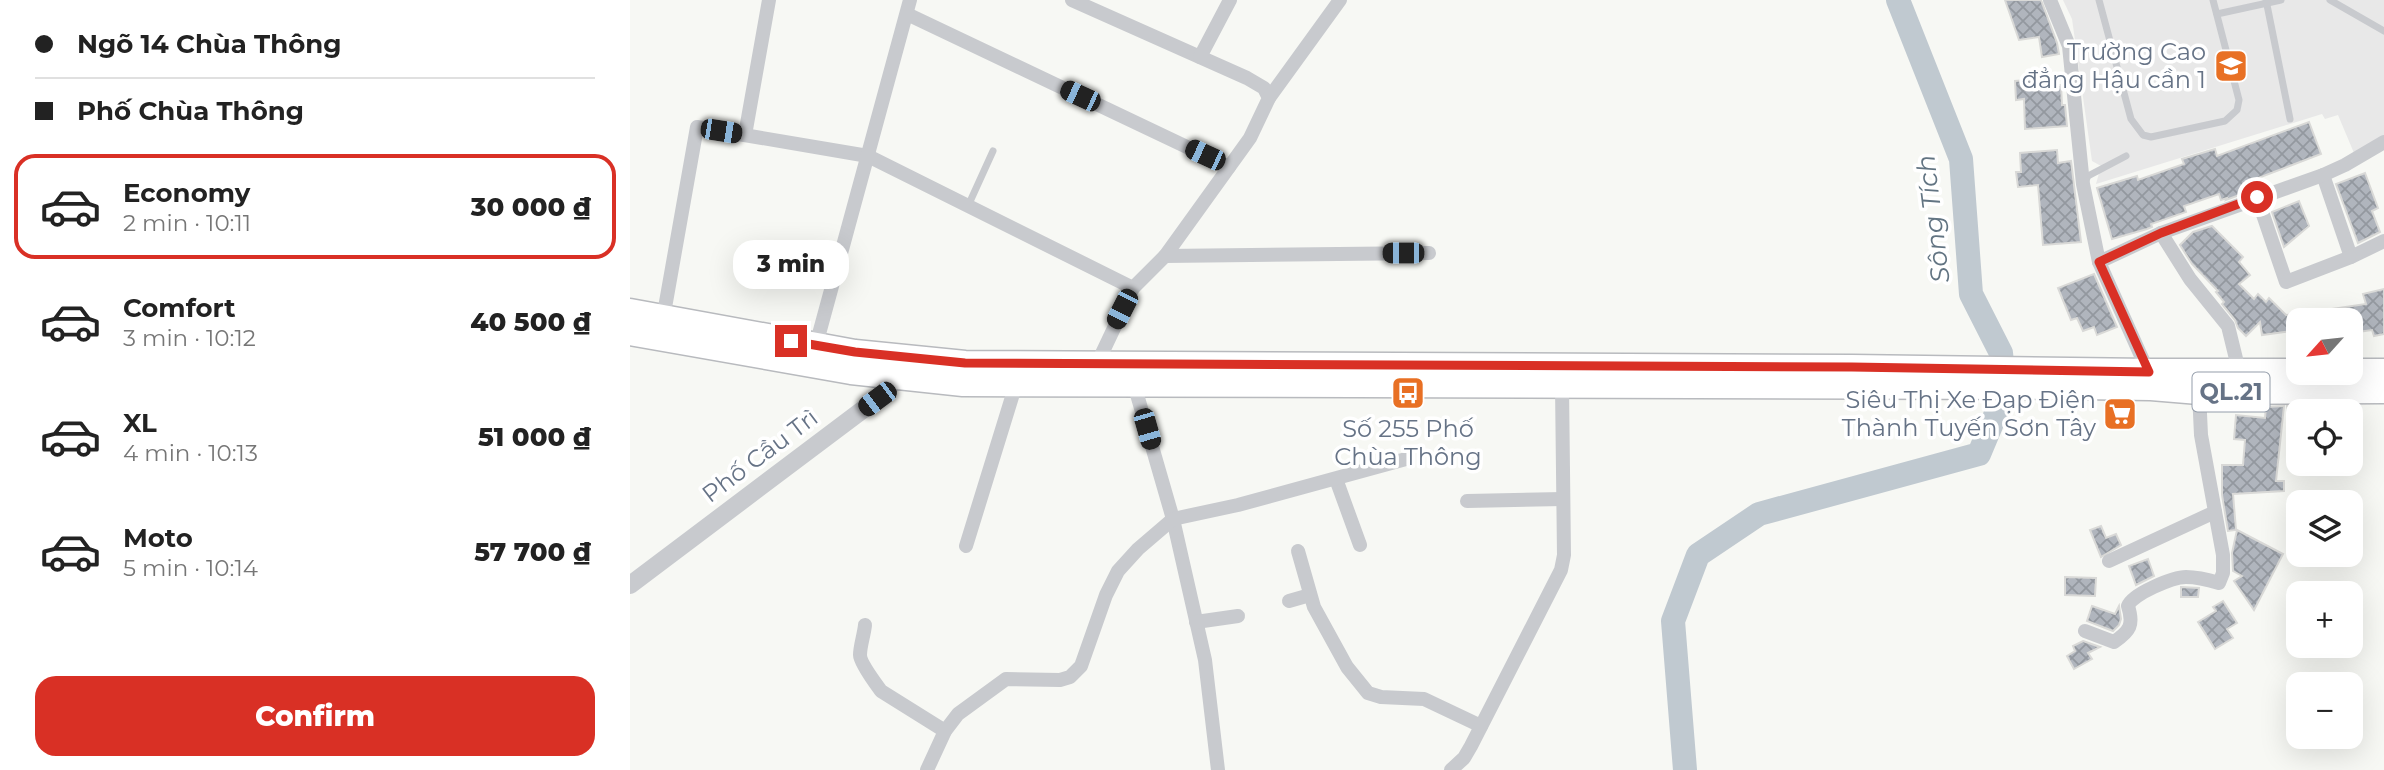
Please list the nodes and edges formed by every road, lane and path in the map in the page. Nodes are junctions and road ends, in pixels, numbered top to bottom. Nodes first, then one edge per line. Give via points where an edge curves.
1 (769, 0) edge
2 (1072, 0) edge
3 (1230, 0) edge
4 (1340, 0) edge
5 (2050, 0) edge
6 (2099, 0) edge
7 (2213, 0) edge
8 (2281, 0) edge
9 (2330, 0) edge
10 (2266, 2) edge
11 (909, 7) edge
12 (2217, 14) junction
13 (2384, 31) edge
14 (1200, 57) junction
15 (1269, 98) junction
16 (2290, 119) dead end
17 (745, 135) junction
18 (2384, 142) edge
19 (993, 151) dead end
20 (867, 156) junction
21 (2126, 156) dead end
22 (1229, 167) junction
23 (2323, 175) junction
24 (2083, 184) junction
25 (2257, 197) junction
26 (968, 207) junction
27 (2161, 233) junction
28 (2384, 241) edge
29 (1429, 253) dead end
30 (1165, 256) junction
31 (2351, 257) junction
32 (2099, 262) junction
33 (1133, 288) junction
34 (630, 311) edge
35 (663, 319) junction
36 (630, 333) edge
37 (816, 345) junction
38 (1097, 364) junction
39 (905, 367) junction
40 (2239, 371) junction
41 (2286, 371) edge
42 (2363, 371) edge
43 (2384, 371) edge
44 (1851, 377) junction
45 (2150, 380) junction
46 (1016, 384) junction
47 (1134, 384) junction
48 (1562, 386) junction
49 (2384, 391) edge
50 (2199, 392) junction
51 (1406, 459) dead end
52 (1336, 479) junction
53 (1563, 499) junction
54 (1467, 501) dead end
55 (2214, 512) junction
56 (1173, 519) junction
57 (1360, 545) dead end
58 (966, 546) dead end
59 (1297, 551) dead end
60 (2109, 561) dead end
61 (630, 585) edge
62 (1310, 595) junction
63 (1289, 601) dead end
64 (1238, 615) dead end
65 (1196, 622) junction
66 (865, 625) dead end
67 (2085, 631) dead end
68 (1481, 726) junction
69 (945, 731) junction
70 (1455, 769) edge
71 (927, 770) edge
72 (1217, 770) edge

1 - 17 street
2 - 14 street
3 - 14 street
4 - 15 street
5 - 24 street via 2069,46
6 - 12 lane via 2131,119 2143,135 2151,136 2225,121 2237,110 2239,100
7 - 12 lane
8 - 10 lane
9 - 13 lane
10 - 12 lane
10 - 16 lane
11 - 20 street
11 - 22 street
14 - 15 street via 1248,78 1264,88
15 - 22 street via 1250,138
17 - 20 street
17 - 35 street via 696,127
18 - 23 street
19 - 26 lane
20 - 26 street
20 - 37 street
21 - 24 lane via 2088,176
22 - 30 street
23 - 25 street
23 - 31 street
24 - 32 street
25 - 27 street
25 - 31 street via 2286,282
26 - 33 street
27 - 32 street
27 - 40 street via 2228,326
28 - 31 street
29 - 30 street
30 - 33 street
32 - 45 street
33 - 38 street
34 - 35 highway, QL.21
35 - 37 highway, QL.21
36 - 39 highway, QL.21 via 852,372
37 - 39 highway, QL.21
38 - 39 highway, QL.21
38 - 44 highway, QL.21
39 - 46 highway, QL.21 via 962,384
39 - 61 street, Phố Cầu Trì via 877,399
40 - 41 highway, QL.21
40 - 45 highway, QL.21
42 - 43 highway
44 - 45 highway, QL.21
44 - 48 highway, QL.21
45 - 50 highway, QL.21
46 - 47 highway, QL.21
46 - 58 street
47 - 48 highway, QL.21
47 - 56 street
48 - 53 street
49 - 50 highway, QL.21
50 - 55 street
51 - 52 street
52 - 56 street
52 - 57 street
53 - 54 street
53 - 68 street via 1561,570
55 - 60 street
55 - 67 street via 2223,555 2219,583 2174,579 2130,600 2132,619 2126,634 2114,642
56 - 65 street
56 - 69 street via 1118,571 1081,666 1070,677 1049,681 1006,678 958,713
59 - 62 street
62 - 63 street
62 - 68 street via 1347,667 1368,693 1424,699
64 - 65 street
65 - 72 street via 1205,660
66 - 69 street via 861,661 877,687
68 - 70 street
69 - 71 street

